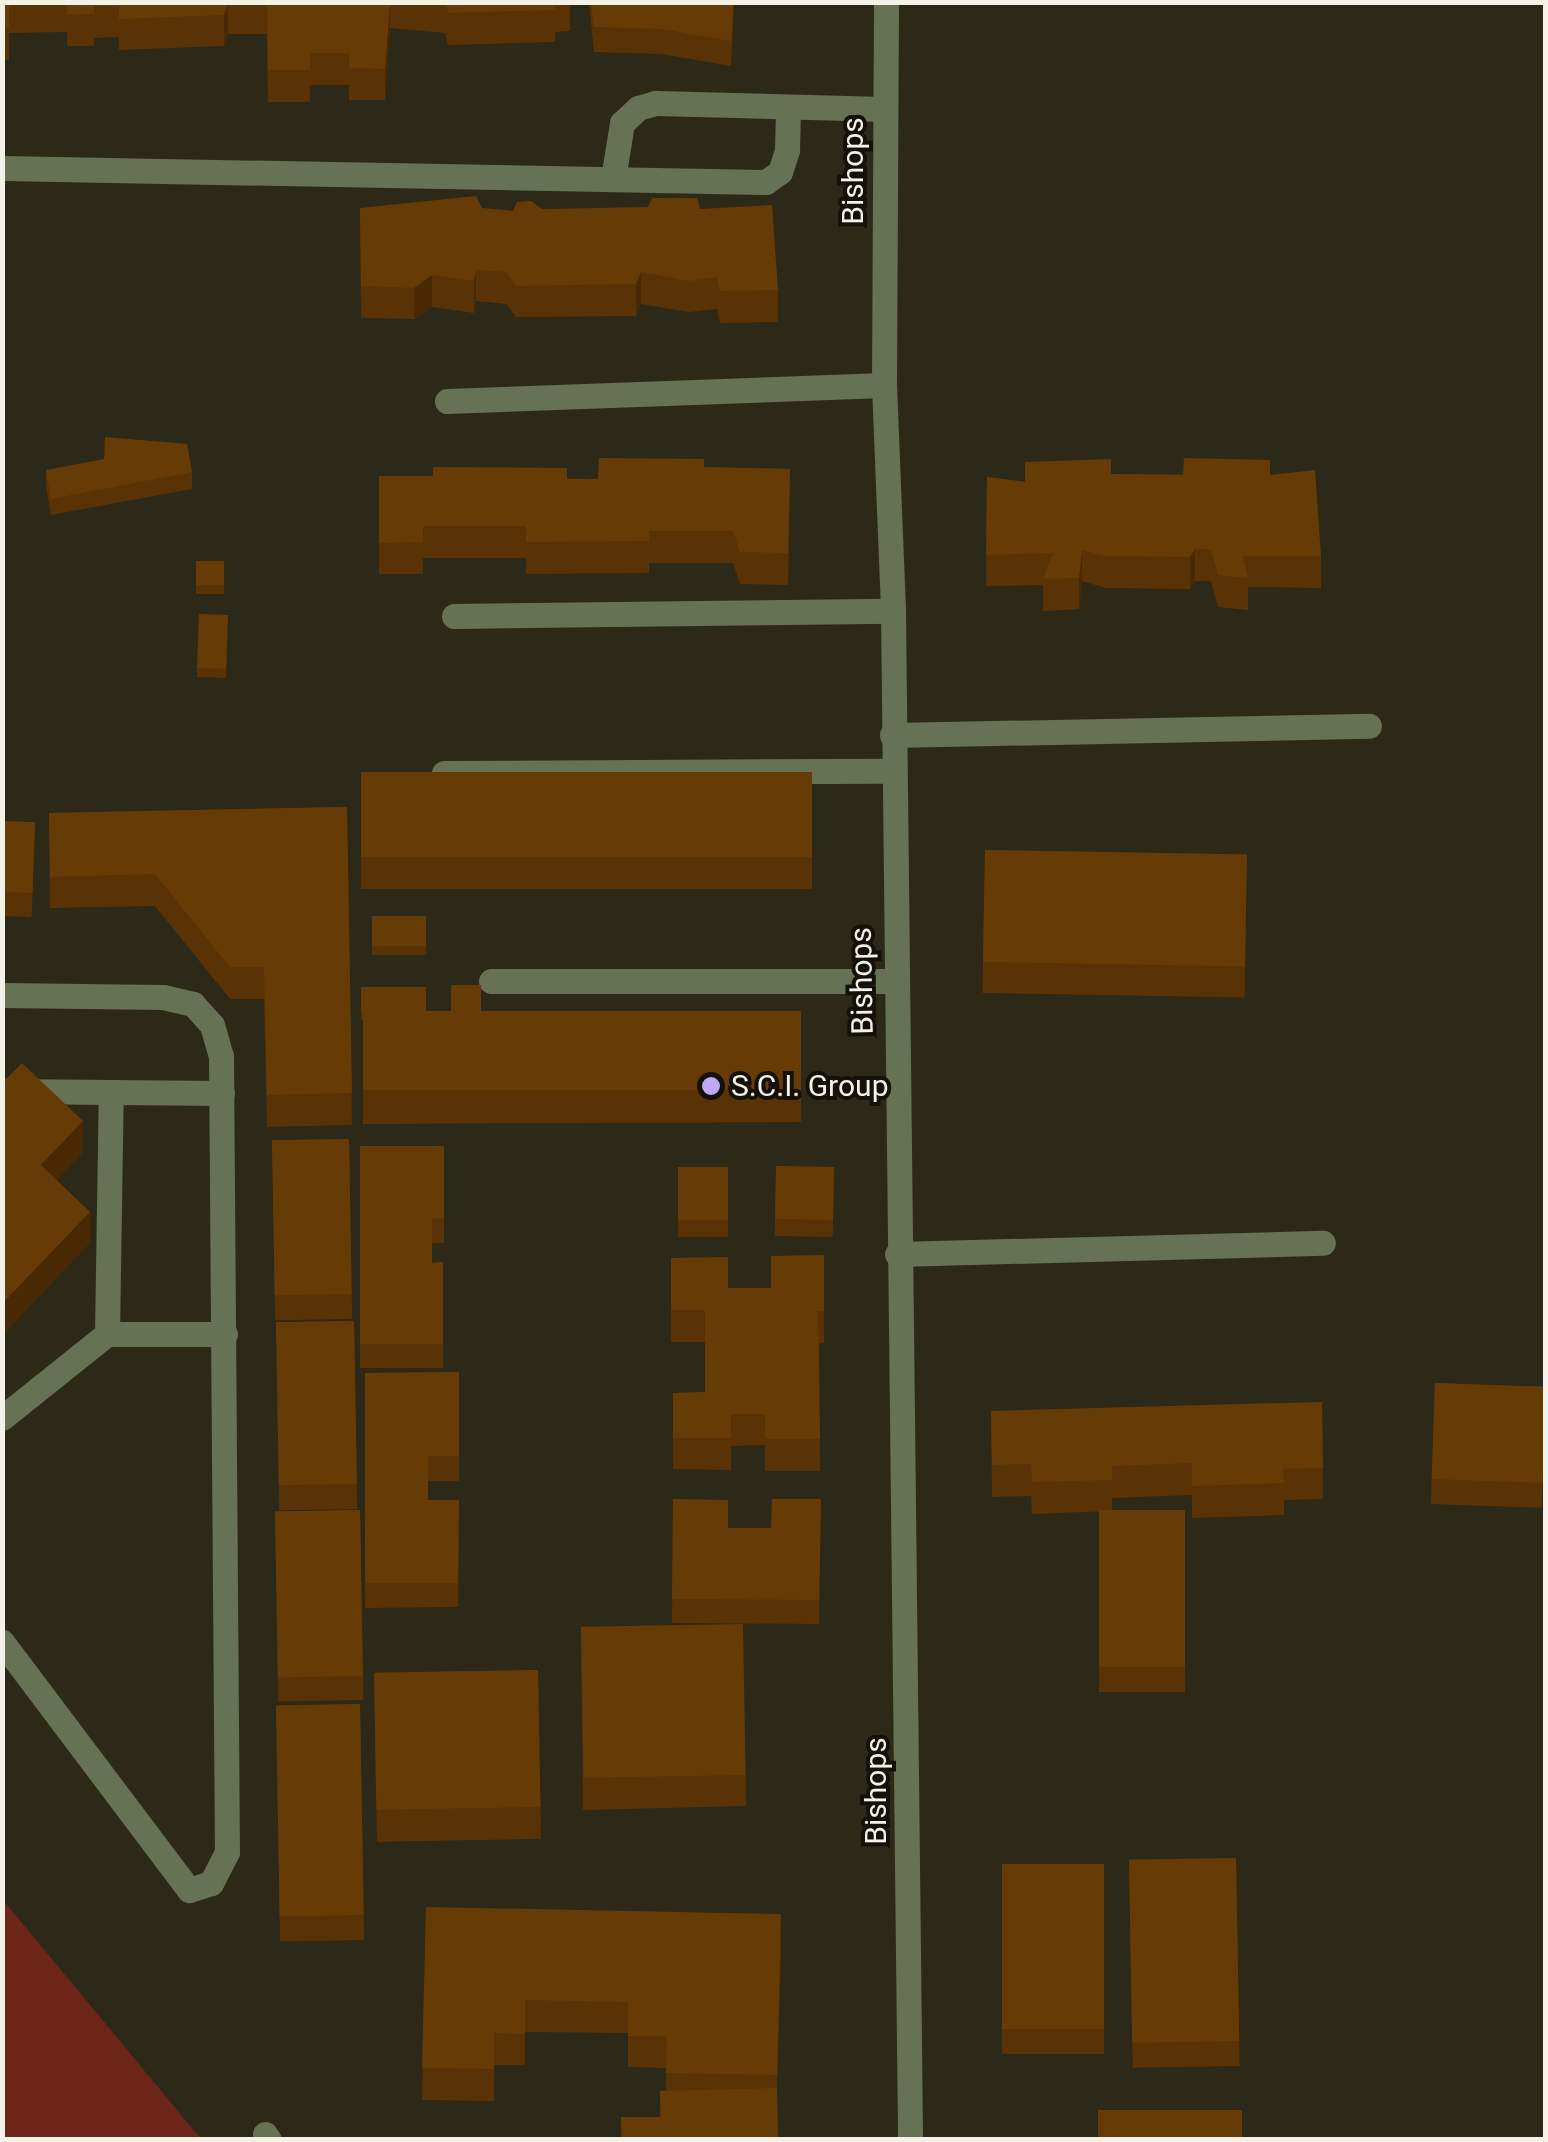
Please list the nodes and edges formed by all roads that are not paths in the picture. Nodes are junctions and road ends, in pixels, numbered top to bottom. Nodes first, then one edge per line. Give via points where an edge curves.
1 (886, 2) edge
2 (788, 108) junction
3 (885, 109) junction
4 (2, 168) edge
5 (612, 179) junction
6 (884, 385) junction
7 (447, 401) dead end
8 (893, 611) junction
9 (454, 616) dead end
10 (1369, 726) dead end
11 (892, 735) junction
12 (892, 772) junction
13 (444, 773) edge
14 (895, 980) junction
15 (491, 982) dead end
16 (2, 995) edge
17 (2, 1090) edge
18 (111, 1092) junction
19 (222, 1093) junction
20 (1323, 1243) dead end
21 (897, 1254) junction
22 (108, 1334) junction
23 (225, 1334) junction
24 (2, 1418) edge
25 (2, 1642) edge
26 (910, 2140) edge

1 - 3 street, Bishops
2 - 3 street
2 - 5 street via 638,108 622,123
2 - 5 street via 788,150 780,172 766,182
3 - 6 street, Bishops
4 - 5 street
6 - 7 street
6 - 8 street, Bishops
8 - 9 street
8 - 11 street, Bishops
10 - 11 street
11 - 12 street, Bishops
12 - 13 street
12 - 14 street, Bishops
14 - 15 street
14 - 21 street, Bishops
16 - 19 street via 162,997 193,1004 212,1026
17 - 18 street
18 - 19 street
18 - 22 street
19 - 23 street
20 - 21 street
21 - 26 street, Bishops
22 - 23 street
22 - 24 street
23 - 25 street via 227,1852 210,1883 189,1890

